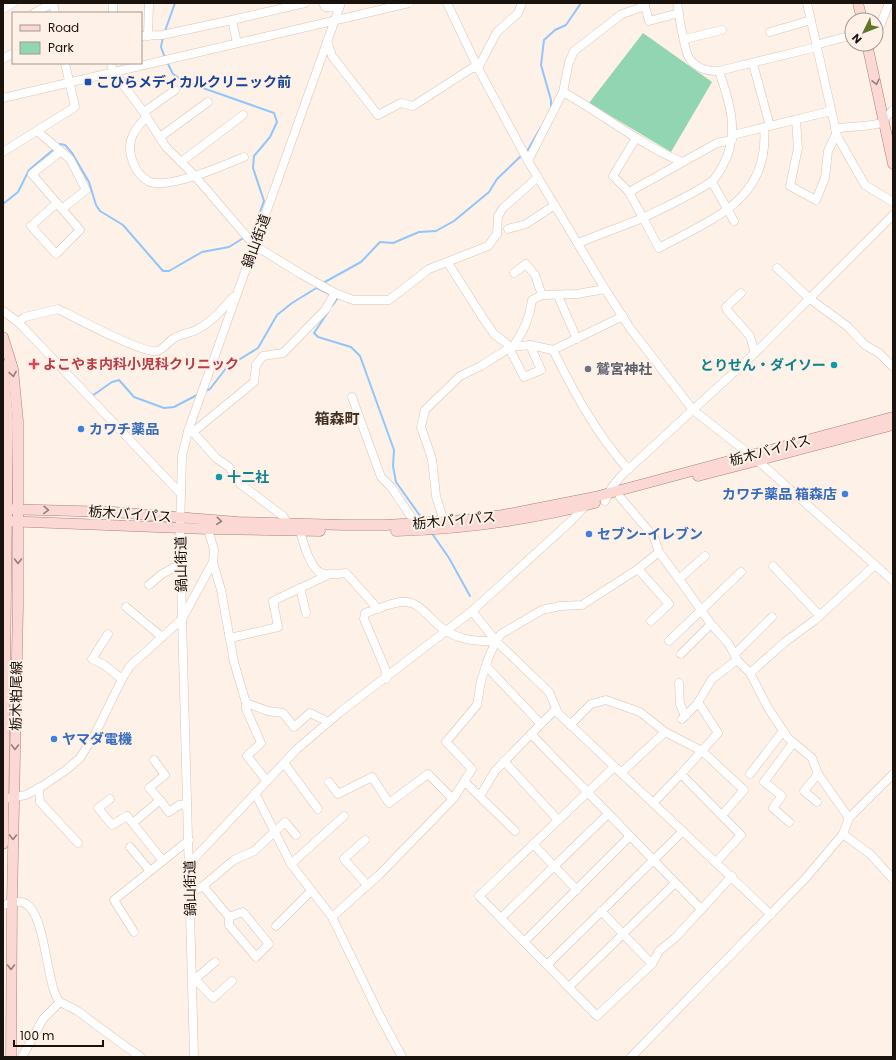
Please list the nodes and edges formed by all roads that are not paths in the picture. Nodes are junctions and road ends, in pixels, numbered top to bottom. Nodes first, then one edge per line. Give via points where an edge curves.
1 (13, 3) edge
2 (149, 3) edge
3 (305, 3) edge
4 (323, 3) edge
5 (409, 3) edge
6 (447, 3) edge
7 (522, 3) edge
8 (677, 3) edge
9 (807, 3) edge
10 (889, 3) edge
11 (645, 4) edge
12 (340, 5) edge
13 (3, 9) edge
14 (36, 12) edge
15 (55, 12) edge
16 (679, 13) junction
17 (884, 16) edge
18 (232, 20) junction
19 (335, 20) junction
20 (811, 20) junction
21 (722, 30) dead end
22 (770, 32) dead end
23 (144, 36) edge
24 (844, 38) edge
25 (685, 40) junction
26 (327, 41) junction
27 (237, 43) junction
28 (817, 46) junction
29 (869, 52) edge
30 (12, 54) edge
31 (3, 59) edge
32 (142, 61) edge
33 (64, 64) edge
34 (128, 64) edge
35 (753, 64) junction
36 (112, 67) edge
37 (478, 68) junction
38 (719, 71) junction
39 (69, 81) junction
40 (175, 90) dead end
41 (563, 92) junction
42 (3, 98) edge
43 (208, 102) dead end
44 (893, 110) edge
45 (831, 111) junction
46 (145, 114) junction
47 (243, 115) dead end
48 (796, 120) junction
49 (884, 120) junction
50 (767, 127) junction
51 (37, 131) junction
52 (836, 131) junction
53 (160, 137) junction
54 (636, 138) junction
55 (733, 138) junction
56 (61, 151) junction
57 (3, 152) edge
58 (244, 157) dead end
59 (528, 161) junction
60 (181, 162) junction
61 (682, 162) junction
62 (893, 164) edge
63 (195, 176) junction
64 (538, 177) junction
65 (712, 182) junction
66 (629, 192) junction
67 (893, 202) edge
68 (555, 205) junction
69 (60, 206) junction
70 (728, 209) junction
71 (893, 215) edge
72 (643, 218) junction
73 (734, 221) dead end
74 (508, 230) dead end
75 (578, 243) junction
76 (254, 245) junction
77 (448, 263) junction
78 (777, 268) dead end
79 (514, 273) dead end
80 (605, 289) junction
81 (335, 293) junction
82 (741, 293) dead end
83 (237, 294) junction
84 (542, 295) junction
85 (558, 296) junction
86 (810, 299) junction
87 (3, 311) edge
88 (623, 316) junction
89 (18, 322) junction
90 (3, 337) edge
91 (577, 339) junction
92 (530, 346) junction
93 (511, 347) junction
94 (552, 350) junction
95 (755, 353) junction
96 (3, 367) edge
97 (893, 367) edge
98 (352, 397) dead end
99 (693, 410) junction
100 (893, 417) edge
101 (893, 425) edge
102 (191, 432) junction
103 (754, 457) junction
104 (628, 469) junction
105 (181, 494) junction
106 (595, 497) junction
107 (607, 497) junction
108 (620, 497) junction
109 (585, 506) junction
110 (5, 509) edge
111 (18, 509) junction
112 (180, 517) junction
113 (5, 521) edge
114 (18, 522) junction
115 (444, 522) junction
116 (288, 524) junction
117 (416, 524) junction
118 (180, 528) junction
119 (208, 529) junction
120 (300, 531) junction
121 (660, 552) junction
122 (705, 556) dead end
123 (213, 562) junction
124 (182, 563) junction
125 (875, 565) junction
126 (773, 566) dead end
127 (638, 569) junction
128 (741, 572) dead end
129 (330, 574) junction
130 (679, 579) junction
131 (893, 580) edge
132 (149, 585) dead end
133 (300, 588) junction
134 (126, 607) dead end
135 (378, 609) junction
136 (702, 610) junction
137 (472, 611) junction
138 (306, 613) dead end
139 (820, 616) junction
140 (772, 617) dead end
141 (182, 619) junction
142 (651, 621) dead end
143 (711, 624) junction
144 (446, 631) junction
145 (108, 634) dead end
146 (162, 637) junction
147 (230, 638) junction
148 (496, 641) junction
149 (669, 641) dead end
150 (681, 654) dead end
151 (736, 657) junction
152 (486, 666) junction
153 (750, 673) junction
154 (122, 679) junction
155 (386, 679) junction
156 (679, 683) dead end
157 (698, 702) junction
158 (246, 703) junction
159 (556, 709) junction
160 (329, 722) junction
161 (541, 724) junction
162 (570, 725) junction
163 (783, 731) junction
164 (665, 732) junction
165 (531, 734) junction
166 (793, 742) junction
167 (702, 751) junction
168 (154, 760) dead end
169 (504, 762) junction
170 (284, 763) junction
171 (614, 767) junction
172 (621, 773) junction
173 (681, 774) junction
174 (750, 774) dead end
175 (818, 774) junction
176 (893, 774) edge
177 (266, 780) junction
178 (464, 781) junction
179 (329, 782) dead end
180 (39, 788) junction
181 (587, 792) junction
182 (255, 793) junction
183 (480, 796) junction
184 (7, 798) edge
185 (110, 799) dead end
186 (453, 799) junction
187 (160, 800) junction
188 (817, 802) dead end
189 (653, 803) junction
190 (187, 804) junction
191 (318, 809) dead end
192 (608, 814) junction
193 (722, 815) junction
194 (344, 816) dead end
195 (849, 818) junction
196 (558, 820) junction
197 (789, 822) dead end
198 (133, 823) junction
199 (515, 831) dead end
200 (683, 831) junction
201 (274, 833) junction
202 (843, 834) junction
203 (296, 835) dead end
204 (630, 836) junction
205 (188, 840) junction
206 (365, 840) dead end
207 (78, 843) dead end
208 (3, 844) edge
209 (533, 844) junction
210 (130, 847) dead end
211 (653, 859) junction
212 (163, 861) junction
213 (716, 862) junction
214 (189, 864) junction
215 (291, 864) junction
216 (554, 866) junction
217 (150, 871) junction
218 (732, 876) junction
219 (893, 879) edge
220 (675, 883) junction
221 (367, 885) junction
222 (203, 886) junction
223 (577, 890) junction
224 (311, 891) junction
225 (190, 893) junction
226 (7, 904) edge
227 (701, 909) junction
228 (601, 911) junction
229 (771, 915) junction
230 (229, 917) junction
231 (332, 917) junction
232 (501, 918) junction
233 (276, 926) dead end
234 (134, 932) dead end
235 (623, 934) junction
236 (524, 942) junction
237 (215, 962) dead end
238 (652, 964) junction
239 (547, 965) junction
240 (194, 977) junction
241 (232, 981) dead end
242 (569, 987) junction
243 (60, 1002) junction
244 (11, 1057) edge
245 (22, 1057) edge
246 (141, 1057) edge
247 (194, 1057) edge
248 (402, 1057) edge
249 (631, 1057) edge

1 - 13 street
2 - 23 street
3 - 18 street
4 - 12 street via 325,7
5 - 19 street
6 - 37 street
7 - 37 street via 518,13 497,32
8 - 16 street
9 - 20 street
10 - 17 street
11 - 16 street via 649,21
11 - 41 street via 622,14 574,51
12 - 19 street, 鍋山街道
14 - 15 street via 53,3
16 - 25 street
18 - 23 street via 162,35
18 - 27 street
19 - 26 street, 鍋山街道
19 - 27 street
20 - 22 street
20 - 28 street
21 - 25 street
24 - 28 street
25 - 38 street via 689,57 698,66 708,71
26 - 37 street via 332,56 378,115 401,103 413,106 472,68
26 - 76 street, 鍋山街道
27 - 32 street
28 - 35 street
28 - 45 street
29 -> 49 main road
30 - 31 street
33 - 39 street
34 - 36 street
35 - 38 street
35 - 50 street
36 - 39 street
36 - 46 street
37 - 59 street
38 - 55 street via 731,106
39 - 42 street
39 - 51 street via 75,107
40 - 46 street
41 - 54 street via 590,106
41 - 59 street
43 - 53 street
44 - 49 street
45 - 48 street
45 - 52 street
46 - 53 street
46 - 63 street via 128,146 138,173 149,182
47 - 60 street
48 - 50 street
48 - 52 street via 798,148 790,186 816,200 825,178 828,151
49 - 52 street via 872,126 847,126
49 - 62 main road
50 - 55 street
50 - 70 street via 762,162 749,190
51 - 56 street
51 - 57 street
52 - 67 street via 865,185
53 - 60 street
54 - 61 street
54 - 66 street via 613,176
55 - 61 street via 717,143
55 - 65 street via 730,154
56 - 69 street via 70,158 86,190
56 - 69 street via 32,174
58 - 63 street
59 - 64 street
60 - 63 street
61 - 66 street
63 - 76 street
64 - 68 street
64 - 77 street via 503,208 498,216 497,234 488,246 466,253
65 - 70 street
65 - 72 street
66 - 72 street
68 - 74 street via 526,224
68 - 75 street
69 - 69 street via 80,230 56,254 31,226
70 - 72 street via 659,248
70 - 73 street
71 - 86 street
72 - 75 street
75 - 80 street
76 - 81 street
76 - 83 street, 鍋山街道
77 - 81 street via 429,269 389,300 353,300
77 - 93 street via 494,334
78 - 86 street
79 - 84 street via 526,264 535,275
80 - 85 street
80 - 88 street
81 - 102 street via 325,310 283,353 263,356 256,365 254,382
82 - 95 street via 726,306 750,336
83 - 89 street via 214,319 174,338 165,347 156,351 94,328 58,309 25,317
83 - 102 street, 鍋山街道
84 - 85 street
84 - 93 street via 532,300 526,324
85 - 91 street
86 - 95 street
86 - 97 street via 847,326
87 - 89 street
88 - 91 street
88 - 99 street
89 - 105 street
90 -> 111 main road, 栃木粕尾線 via 16,387
91 - 94 street
92 - 93 street
92 - 93 street via 541,370 524,378
92 - 94 street
93 - 115 street via 460,376 425,410 421,427 432,459 436,496
94 - 104 street via 594,426
95 - 99 street
96 - 110 main road, 栃木粕尾線 via 8,421
98 - 117 street via 381,476 392,487
99 - 103 street
99 - 104 street
100 - 103 main road, 栃木バイパス
101 - 103 main road, 栃木バイパス
102 - 105 street, 鍋山街道 via 182,456
102 - 116 street via 216,458 229,467 239,483 284,516
103 - 107 main road, 栃木バイパス
103 - 108 main road, 栃木バイパス
103 - 125 street
104 - 107 street
105 - 112 street, 鍋山街道
106 - 107 main road, 栃木バイパス
106 - 109 street
106 - 115 main road, 栃木バイパス via 503,515
107 - 108 main road, 栃木バイパス
107 - 109 main road, 栃木バイパス
108 - 121 street via 654,537
109 - 120 main road, 栃木バイパス via 504,522 432,530
109 - 137 street
110 - 111 main road, 栃木バイパス
110 - 113 main road, 栃木粕尾線
111 -> 112 main road, 栃木バイパス
111 - 114 main road, 栃木粕尾線
112 -> 116 main road, 栃木バイパス
112 - 118 street, 鍋山街道
113 - 114 main road, 栃木バイパス
113 - 184 main road, 栃木粕尾線
114 - 118 main road, 栃木バイパス
114 -> 184 main road, 栃木粕尾線
115 - 117 main road, 栃木バイパス
116 - 117 main road, 栃木バイパス
118 - 119 main road, 栃木バイパス
118 - 124 street, 鍋山街道
119 - 120 main road, 栃木バイパス
119 - 123 street via 214,550
120 - 129 street via 314,567 323,574
121 - 127 street
121 - 130 street
122 - 130 street
123 - 141 street
123 - 147 street
124 - 132 street
124 - 141 street, 鍋山街道
125 - 131 street
125 - 139 street
126 - 139 street
127 - 142 street via 669,604
127 - 148 street via 582,605 542,610 501,634
128 - 136 street
129 - 133 street
129 - 135 street via 346,573
130 - 136 street
133 - 138 street
133 - 147 street via 273,601 278,627
134 - 146 street
135 - 144 street via 409,602 420,607
135 - 155 street via 365,613 364,619 385,668
136 - 143 street
136 - 149 street
137 - 144 street
137 - 148 street
139 - 153 street
140 - 151 street
141 - 146 street
141 - 190 street, 鍋山街道
143 - 150 street
143 - 151 street via 729,644
144 - 148 street via 471,641
144 - 155 street
145 - 154 street via 92,659
146 - 154 street via 130,666
147 - 158 street
148 - 152 street
148 - 159 street via 549,692
151 - 153 street
151 - 157 street via 712,679
152 - 161 street
152 - 178 street via 477,704 446,742 472,769
153 - 163 street
154 - 180 street via 80,758
155 - 160 street
156 - 157 street via 680,704 684,717
157 - 167 street via 718,733
158 - 160 street via 282,713 294,728 310,713
158 - 177 street via 246,709 261,743 247,756
159 - 161 street
159 - 162 street
160 - 170 street
161 - 165 street
162 - 164 street via 591,704 606,700 640,712
162 - 171 street
163 - 166 street
163 - 174 street
164 - 167 street
164 - 172 street
165 - 169 street
165 - 181 street
166 - 175 street via 812,758
166 - 197 street via 764,782 782,796 773,808
167 - 173 street
167 - 193 street via 744,790
168 - 187 street via 165,775 149,788
169 - 183 street via 495,771
169 - 196 street
170 - 177 street
170 - 191 street
171 - 172 street
171 - 181 street
172 - 189 street
173 - 189 street
173 - 193 street
175 - 188 street via 804,791
175 - 195 street
176 - 195 street
177 - 182 street
178 - 183 street
178 - 186 street
179 - 186 street via 338,794 372,777 389,803 428,774
180 - 184 street via 26,795
180 - 207 street via 40,802
181 - 192 street
181 - 196 street
182 - 201 street
182 - 214 street
183 - 199 street
184 - 208 main road, 栃木粕尾線
184 -> 226 main road, 栃木粕尾線
185 - 198 street via 98,808 112,825 127,816
186 - 221 street
187 - 190 street via 169,812 179,805
187 - 198 street
189 - 200 street
190 - 205 street, 鍋山街道
192 - 204 street
192 - 216 street
193 - 213 street via 742,835
194 - 215 street
195 - 202 street
196 - 209 street
198 - 212 street
200 - 211 street
200 - 213 street
201 - 203 street via 285,822
201 - 215 street
201 - 222 street via 254,851 234,860
202 - 219 street via 870,854
202 - 229 street
204 - 211 street
204 - 223 street
205 - 212 street
205 - 214 street, 鍋山街道
206 - 221 street via 344,859
209 - 216 street
209 - 232 street via 479,896
210 - 217 street
211 - 220 street
211 - 228 street
212 - 217 street
213 - 218 street
214 - 225 street, 鍋山街道
215 - 224 street
216 - 223 street
216 - 232 street
217 - 234 street via 114,900
218 - 227 street
218 - 229 street
220 - 227 street
220 - 235 street
221 - 231 street
222 - 225 street
222 - 230 street
223 - 236 street
224 - 231 street
224 - 233 street
225 - 240 street, 鍋山街道
226 - 243 street via 20,902 34,912 40,927 52,984
226 -> 244 main road, 栃木粕尾線
227 - 238 street via 675,938 659,951
228 - 235 street
228 - 239 street
229 - 249 street
230 - 230 street via 229,925 256,957 269,944 243,912
231 - 248 street
232 - 236 street
235 - 238 street
235 - 242 street
236 - 239 street
237 - 240 street
238 - 242 street via 597,1016
239 - 242 street
240 - 241 street via 213,998
240 - 247 street, 鍋山街道
243 - 245 street via 43,1019
243 - 246 street via 78,1011

